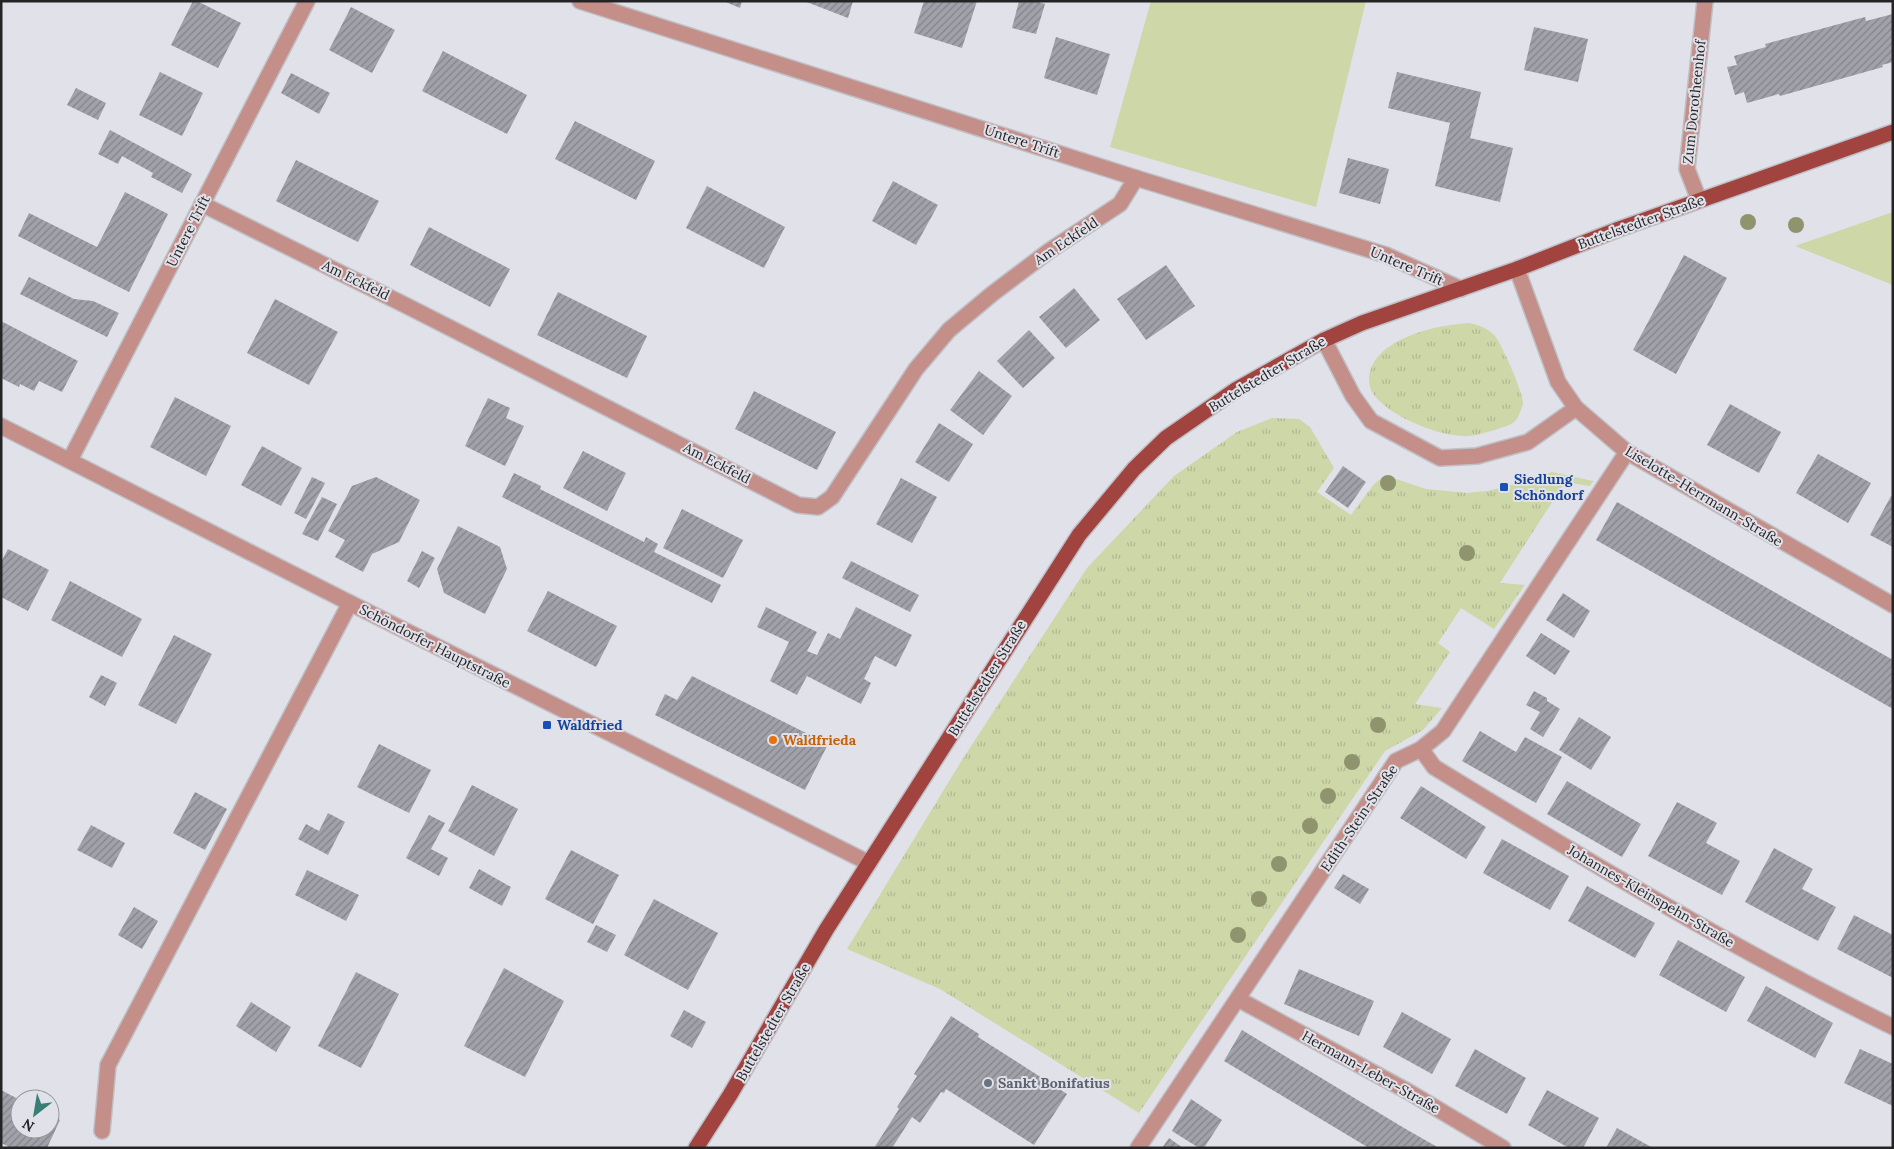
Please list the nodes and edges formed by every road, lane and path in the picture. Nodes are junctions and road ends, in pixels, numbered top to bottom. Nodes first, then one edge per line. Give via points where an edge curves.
1 (307, 1) edge
2 (580, 1) edge
3 (1705, 1) edge
4 (1893, 132) edge
5 (1136, 178) junction
6 (1699, 200) junction
7 (202, 204) junction
8 (1517, 269) junction
9 (1461, 289) junction
10 (1324, 340) junction
11 (1576, 408) junction
12 (1, 426) edge
13 (1628, 452) junction
14 (70, 460) junction
15 (350, 603) junction
16 (1893, 605) edge
17 (1421, 749) junction
18 (869, 863) junction
19 (1238, 999) junction
20 (1893, 1027) edge
21 (102, 1131) dead end
22 (696, 1148) edge
23 (1138, 1148) edge
24 (1503, 1148) edge

1 - 7 street, Untere Trift
2 - 5 street, Untere Trift
3 - 6 street, Zum Dorotheenhof via 1687,169
4 - 6 main road, Buttelstedter Straße
5 - 7 street, Am Eckfeld via 1120,204 1020,272 949,330 916,369 832,497 818,507 798,505
5 - 9 street, Untere Trift via 1386,255
6 - 8 main road, Buttelstedter Straße
7 - 14 street, Untere Trift
8 - 9 main road, Buttelstedter Straße
8 - 11 street, Liselotte-Herrmann-Straße via 1558,382
9 - 10 main road, Buttelstedter Straße via 1362,323
10 - 11 street via 1353,396 1371,421 1440,458 1477,456 1528,442
10 - 18 main road, Buttelstedter Straße via 1237,389 1166,438 1134,470 1079,535
11 - 13 street, Liselotte-Herrmann-Straße
12 - 14 street, Schöndorfer Hauptstraße
13 - 16 street, Liselotte-Herrmann-Straße
13 - 17 street, Edith-Stein-Straße via 1443,731
14 - 15 street, Schöndorfer Hauptstraße
15 - 18 street, Schöndorfer Hauptstraße
15 - 21 street via 108,1065
17 - 19 street, Edith-Stein-Straße via 1396,761
17 - 20 street, Johannes-Kleinspehn-Straße via 1434,767 1572,852 1781,970
18 - 22 main road, Buttelstedter Straße
19 - 23 street, Edith-Stein-Straße
19 - 24 street, Hermann-Leber-Straße

